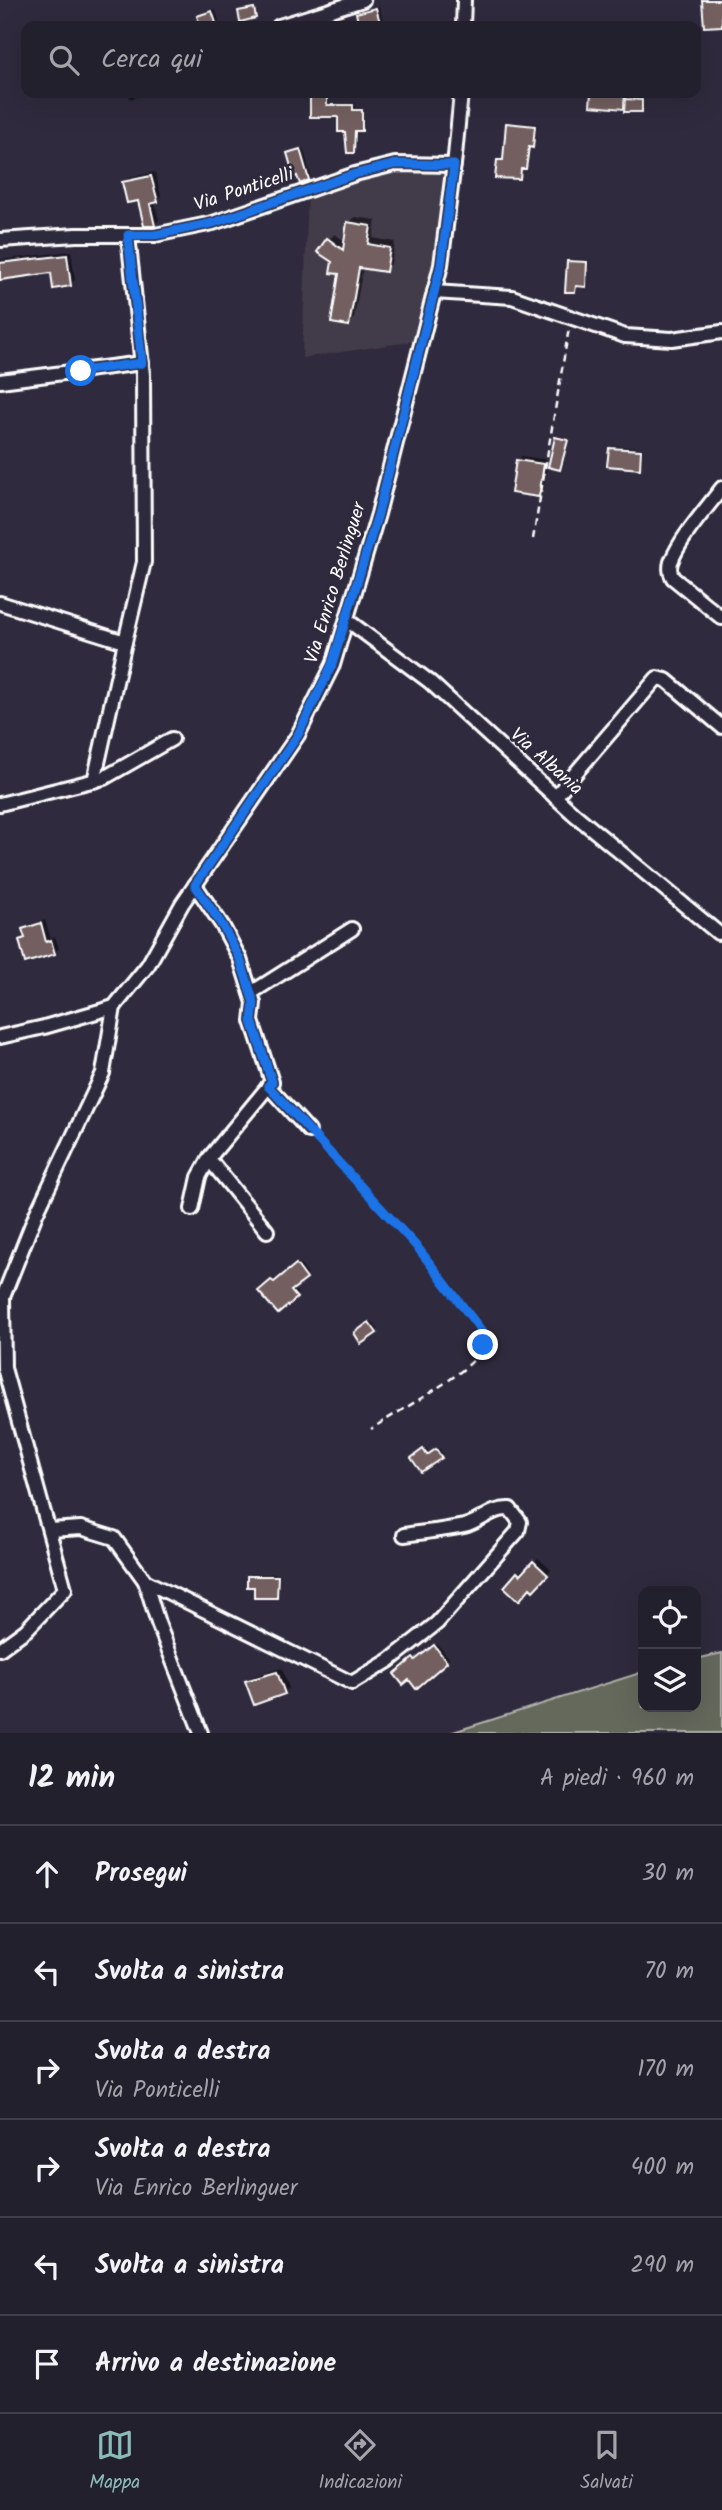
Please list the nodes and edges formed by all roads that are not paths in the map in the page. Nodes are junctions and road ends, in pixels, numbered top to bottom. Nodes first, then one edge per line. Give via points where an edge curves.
1 (363, 0) edge
2 (464, 0) edge
3 (295, 21) edge
4 (464, 21) edge
5 (461, 98) edge
6 (454, 165) junction
7 (128, 235) junction
8 (0, 240) edge
9 (434, 292) junction
10 (722, 332) edge
11 (142, 363) junction
12 (0, 381) edge
13 (722, 488) edge
14 (0, 603) edge
15 (722, 618) edge
16 (347, 620) junction
17 (125, 642) junction
18 (722, 727) edge
19 (172, 739) dead end
20 (94, 781) junction
21 (555, 797) junction
22 (0, 804) edge
23 (195, 885) junction
24 (352, 929) dead end
25 (718, 933) dead end
26 (251, 993) junction
27 (114, 1007) junction
28 (0, 1037) edge
29 (268, 1086) junction
30 (309, 1131) road end
31 (209, 1159) junction
32 (192, 1209) dead end
33 (267, 1231) dead end
34 (50, 1530) junction
35 (404, 1535) dead end
36 (145, 1581) junction
37 (0, 1649) edge
38 (201, 1733) edge

1 - 3 street
2 - 4 street
5 - 6 street, Via Enrico Berlinguer
6 - 7 street, Via Ponticelli via 396,164 213,223 155,235
6 - 9 street, Via Enrico Berlinguer
7 - 8 street, Via Ponticelli
7 - 11 street
9 - 10 street via 512,297 625,337 671,339
9 - 16 street, Via Enrico Berlinguer
11 - 12 street
11 - 17 street via 144,562
13 - 15 street via 689,533 669,571
14 - 17 street
16 - 21 street, Via Albania via 430,682
16 - 23 street, Via Enrico Berlinguer via 332,665 298,735
17 - 20 street
18 - 21 street via 666,680 657,678
19 - 20 street
20 - 22 street
21 - 25 street, Via Albania
23 - 26 street via 240,959
23 - 27 street, Via Enrico Berlinguer via 148,965
24 - 26 street
26 - 29 street via 252,1021 272,1082
27 - 28 street
27 - 34 street via 103,1073 36,1214 3,1297 4,1368
29 - 30 street
29 - 31 street
31 - 32 street via 199,1177
31 - 33 street
34 - 36 street via 80,1528 114,1538
34 - 37 street via 65,1588 26,1630
35 - 36 street via 467,1525 504,1509 510,1509 520,1522 519,1531 437,1623 352,1683
36 - 38 street

